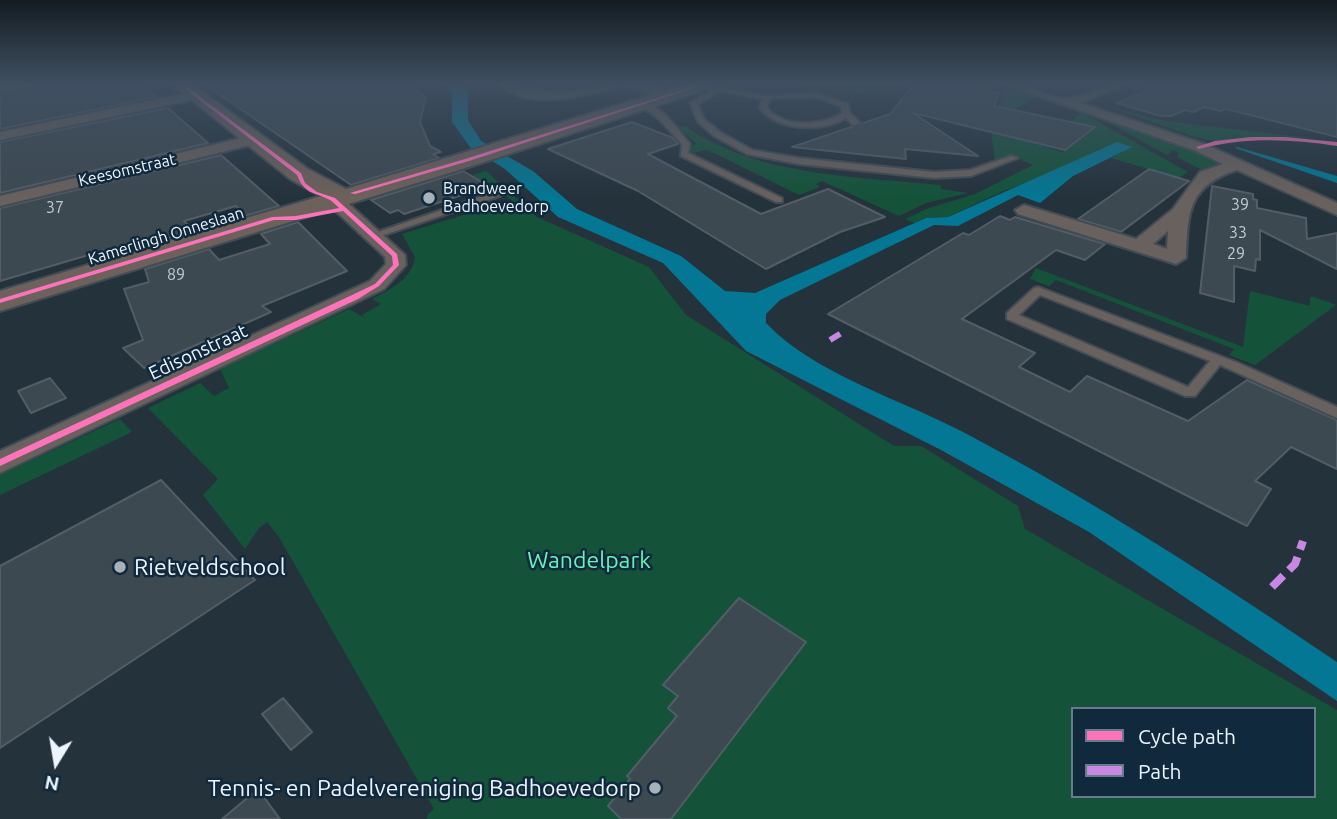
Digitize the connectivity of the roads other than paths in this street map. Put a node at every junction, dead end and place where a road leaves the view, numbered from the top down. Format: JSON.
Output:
{"nodes":[{"id":1,"x":55,"y":122,"type":"edge"},
{"id":2,"x":231,"y":122,"type":"edge"},
{"id":3,"x":586,"y":122,"type":"edge"},
{"id":4,"x":665,"y":122,"type":"edge"},
{"id":5,"x":704,"y":122,"type":"edge"},
{"id":6,"x":797,"y":122,"type":"edge"},
{"id":7,"x":832,"y":122,"type":"edge"},
{"id":8,"x":1125,"y":122,"type":"edge"},
{"id":9,"x":0,"y":136,"type":"edge"},
{"id":10,"x":254,"y":140,"type":"junction"},
{"id":11,"x":1014,"y":158,"type":"dead end"},
{"id":12,"x":1240,"y":164,"type":"junction"},
{"id":13,"x":497,"y":194,"type":"dead end"},
{"id":14,"x":333,"y":199,"type":"junction"},
{"id":15,"x":779,"y":200,"type":"dead end"},
{"id":16,"x":0,"y":201,"type":"edge"},
{"id":17,"x":1024,"y":210,"type":"dead end"},
{"id":18,"x":1337,"y":211,"type":"edge"},
{"id":19,"x":1179,"y":213,"type":"junction"},
{"id":20,"x":374,"y":235,"type":"junction"},
{"id":21,"x":1139,"y":246,"type":"junction"},
{"id":22,"x":0,"y":301,"type":"edge"},
{"id":23,"x":1218,"y":360,"type":"junction"},
{"id":24,"x":1337,"y":413,"type":"edge"},
{"id":25,"x":0,"y":463,"type":"edge"}],
"edges":[{"from":1,"to":9,"type":"street"},
{"from":2,"to":10,"type":"street"},
{"from":3,"to":14,"type":"street","name":"Kamerlingh Onneslaan"},
{"from":4,"to":15,"type":"lane"},
{"from":5,"to":11,"type":"lane"},
{"from":6,"to":7,"type":"lane"},
{"from":8,"to":12,"type":"street"},
{"from":10,"to":14,"type":"street"},
{"from":10,"to":16,"type":"street","name":"Keesomstraat"},
{"from":12,"to":18,"type":"street"},
{"from":12,"to":19,"type":"street"},
{"from":13,"to":20,"type":"lane"},
{"from":14,"to":20,"type":"street"},
{"from":14,"to":22,"type":"street","name":"Kamerlingh Onneslaan"},
{"from":17,"to":21,"type":"street"},
{"from":19,"to":21,"type":"street"},
{"from":19,"to":21,"type":"street"},
{"from":20,"to":25,"type":"street","name":"Edisonstraat"},
{"from":23,"to":23,"type":"lane"},
{"from":23,"to":24,"type":"lane"}]}
